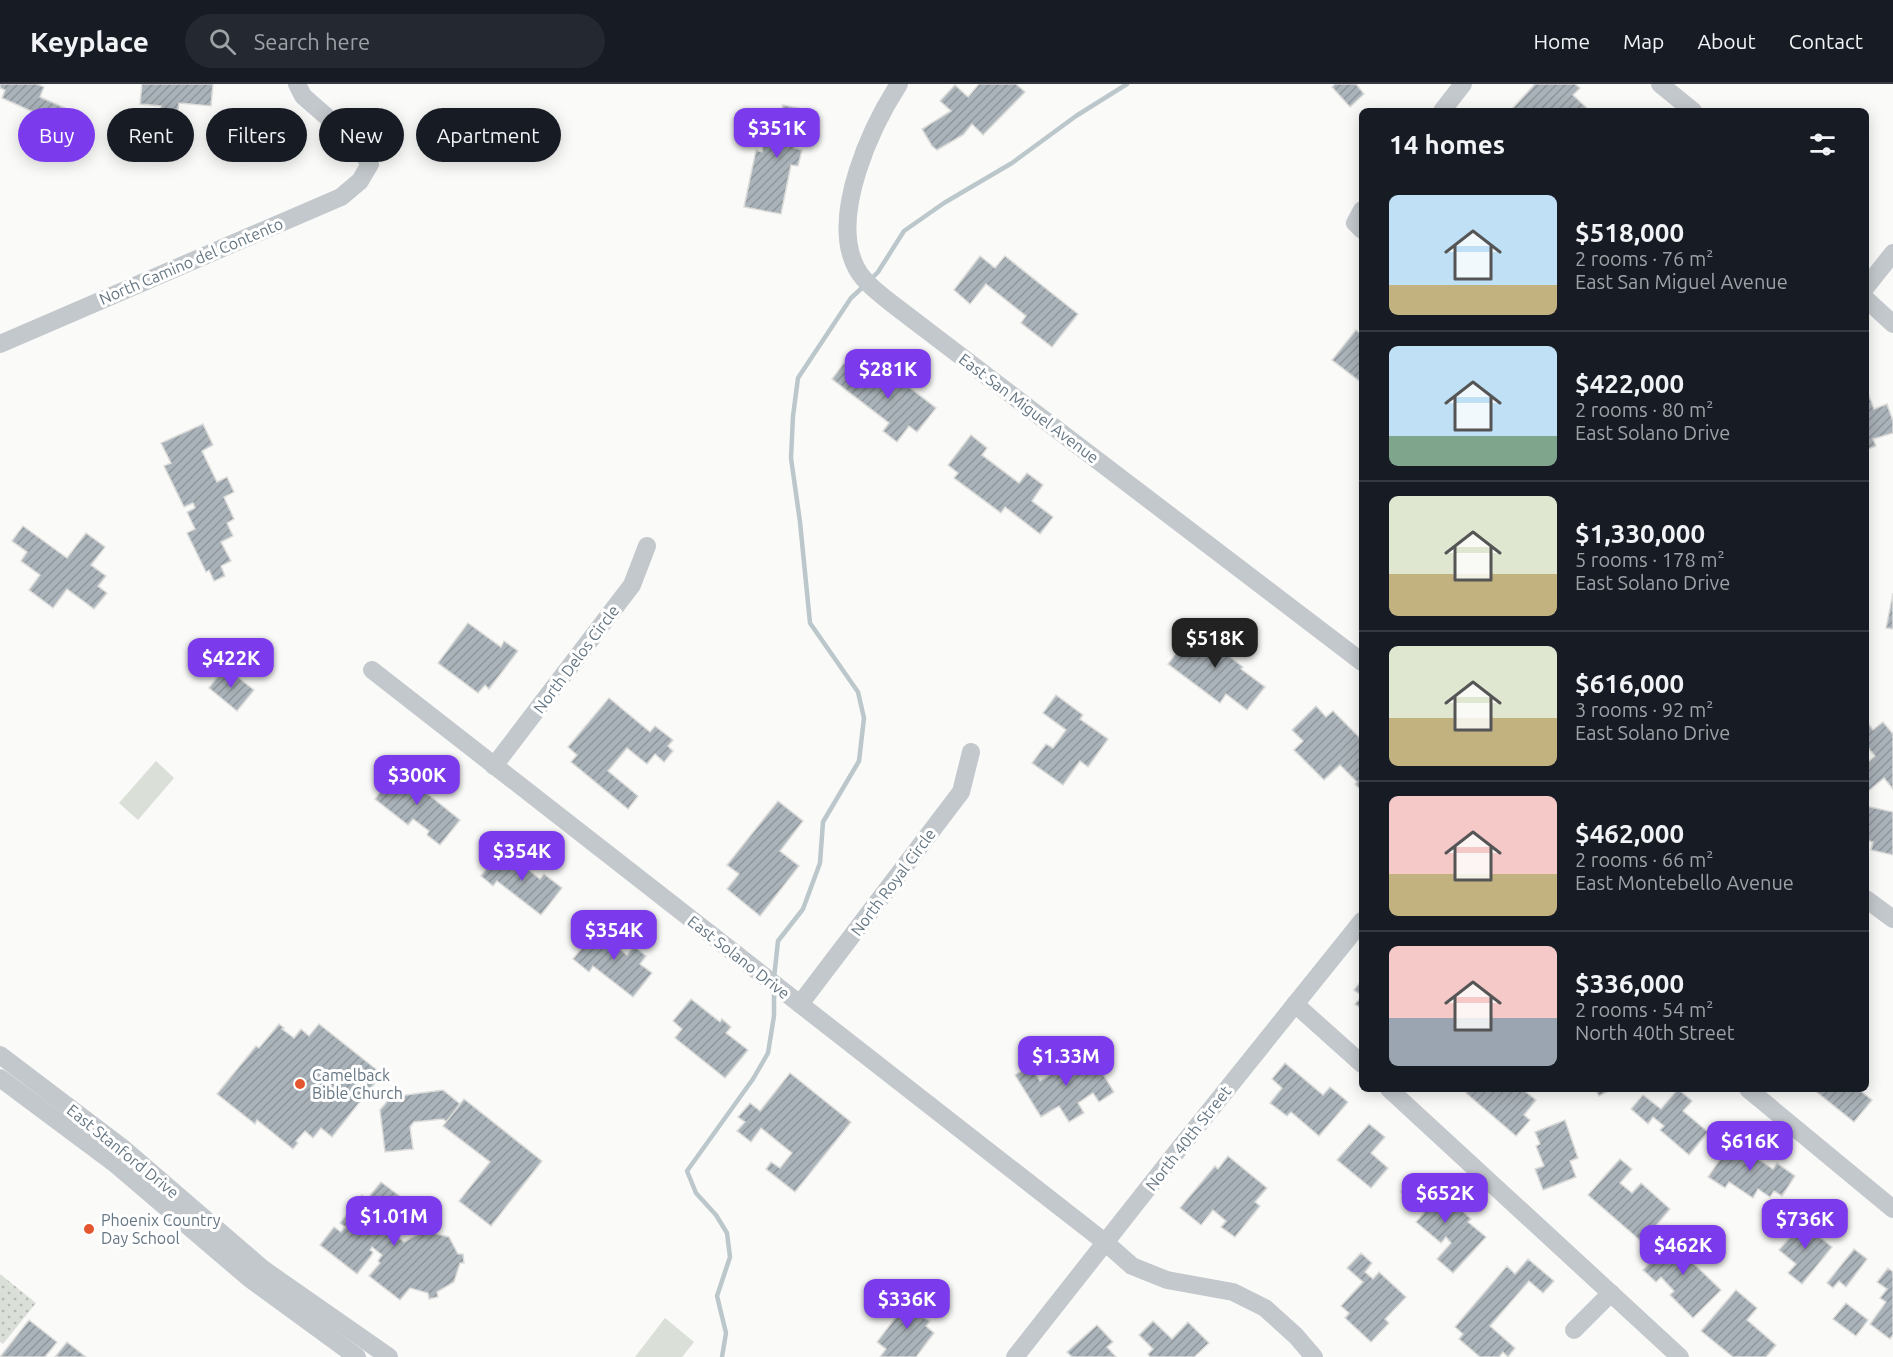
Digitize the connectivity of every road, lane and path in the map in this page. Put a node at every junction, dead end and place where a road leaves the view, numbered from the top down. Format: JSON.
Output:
{"nodes":[{"id":1,"x":297,"y":84,"type":"edge"},
{"id":2,"x":899,"y":84,"type":"edge"},
{"id":3,"x":1463,"y":84,"type":"edge"},
{"id":4,"x":1660,"y":84,"type":"edge"},
{"id":5,"x":1444,"y":108,"type":"edge"},
{"id":6,"x":1689,"y":108,"type":"edge"},
{"id":7,"x":1893,"y":254,"type":"edge"},
{"id":8,"x":1870,"y":275,"type":"edge"},
{"id":9,"x":1869,"y":302,"type":"edge"},
{"id":10,"x":1893,"y":324,"type":"edge"},
{"id":11,"x":0,"y":344,"type":"edge"},
{"id":12,"x":647,"y":546,"type":"dead end"},
{"id":13,"x":1359,"y":660,"type":"edge"},
{"id":14,"x":372,"y":670,"type":"dead end"},
{"id":15,"x":971,"y":752,"type":"dead end"},
{"id":16,"x":494,"y":766,"type":"junction"},
{"id":17,"x":1869,"y":901,"type":"edge"},
{"id":18,"x":1893,"y":918,"type":"edge"},
{"id":19,"x":1359,"y":925,"type":"edge"},
{"id":20,"x":800,"y":1004,"type":"junction"},
{"id":21,"x":1295,"y":1004,"type":"junction"},
{"id":22,"x":0,"y":1055,"type":"edge"},
{"id":23,"x":1359,"y":1061,"type":"edge"},
{"id":24,"x":0,"y":1078,"type":"edge"},
{"id":25,"x":1392,"y":1092,"type":"edge"},
{"id":26,"x":1752,"y":1092,"type":"edge"},
{"id":27,"x":1893,"y":1209,"type":"edge"},
{"id":28,"x":1106,"y":1243,"type":"junction"},
{"id":29,"x":1611,"y":1293,"type":"junction"},
{"id":30,"x":1574,"y":1330,"type":"dead end"},
{"id":31,"x":357,"y":1357,"type":"edge"},
{"id":32,"x":389,"y":1357,"type":"edge"},
{"id":33,"x":1015,"y":1357,"type":"edge"},
{"id":34,"x":1314,"y":1357,"type":"edge"},
{"id":35,"x":1680,"y":1357,"type":"edge"}],
"edges":[{"from":1,"to":11,"type":"street","name":"North Camino del Contento"},
{"from":2,"to":13,"type":"street","name":"East San Miguel Avenue"},
{"from":3,"to":5,"type":"street"},
{"from":4,"to":6,"type":"street"},
{"from":7,"to":8,"type":"street"},
{"from":9,"to":10,"type":"street"},
{"from":12,"to":16,"type":"street","name":"North Delos Circle"},
{"from":14,"to":16,"type":"street","name":"East Solano Drive"},
{"from":15,"to":20,"type":"street","name":"North Royal Circle"},
{"from":16,"to":20,"type":"street","name":"East Solano Drive"},
{"from":17,"to":18,"type":"street"},
{"from":19,"to":21,"type":"street","name":"North 40th Street"},
{"from":20,"to":28,"type":"street","name":"East Solano Drive"},
{"from":21,"to":23,"type":"street"},
{"from":21,"to":28,"type":"street","name":"North 40th Street"},
{"from":22,"to":32,"type":"street","name":"East Stanford Drive"},
{"from":24,"to":31,"type":"street","name":"East Stanford Drive"},
{"from":25,"to":29,"type":"street"},
{"from":26,"to":27,"type":"street"},
{"from":28,"to":33,"type":"street","name":"North 40th Street"},
{"from":28,"to":34,"type":"street"},
{"from":29,"to":30,"type":"street"},
{"from":29,"to":35,"type":"street"}]}
